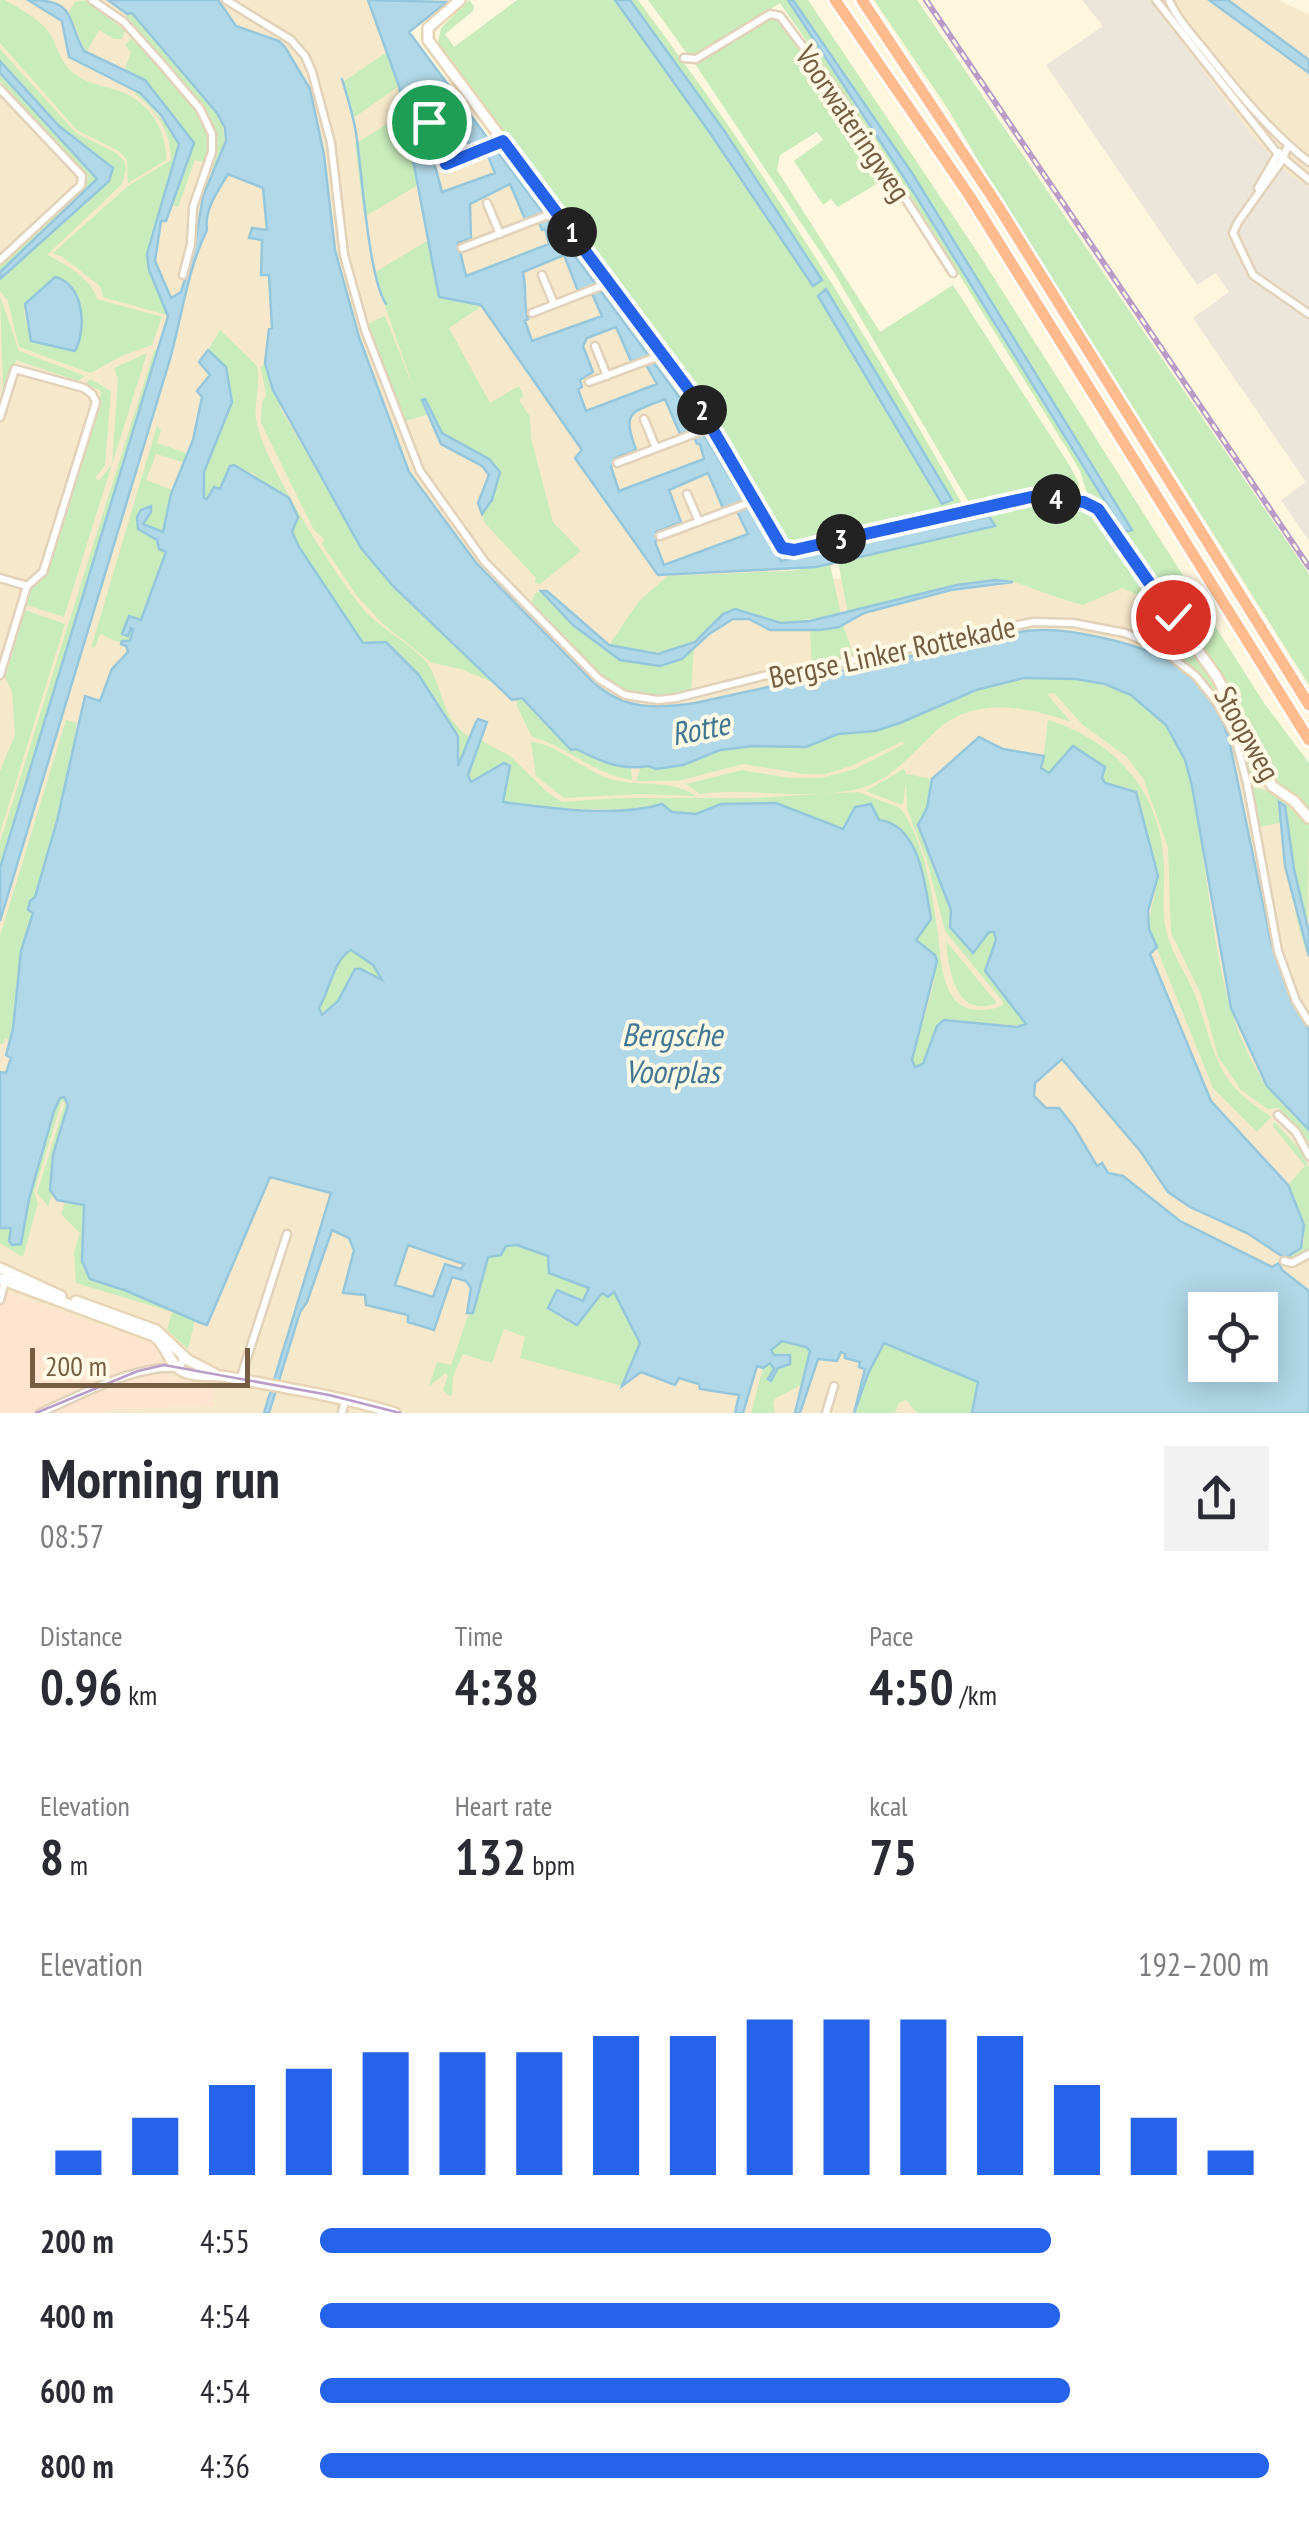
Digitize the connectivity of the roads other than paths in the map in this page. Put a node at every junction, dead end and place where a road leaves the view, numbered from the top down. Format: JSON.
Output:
{"nodes":[{"id":1,"x":92,"y":0,"type":"edge"},
{"id":2,"x":226,"y":0,"type":"edge"},
{"id":3,"x":460,"y":0,"type":"edge"},
{"id":4,"x":835,"y":0,"type":"edge"},
{"id":5,"x":862,"y":0,"type":"edge"},
{"id":6,"x":1156,"y":0,"type":"edge"},
{"id":7,"x":1169,"y":0,"type":"edge"},
{"id":8,"x":684,"y":58,"type":"dead end"},
{"id":9,"x":1,"y":93,"type":"edge"},
{"id":10,"x":429,"y":122,"type":"dead end"},
{"id":11,"x":500,"y":142,"type":"junction"},
{"id":12,"x":1288,"y":145,"type":"junction"},
{"id":13,"x":1280,"y":156,"type":"junction"},
{"id":14,"x":1309,"y":162,"type":"edge"},
{"id":15,"x":1309,"y":180,"type":"edge"},
{"id":16,"x":487,"y":203,"type":"dead end"},
{"id":17,"x":552,"y":214,"type":"junction"},
{"id":18,"x":500,"y":234,"type":"junction"},
{"id":19,"x":462,"y":248,"type":"dead end"},
{"id":20,"x":0,"y":260,"type":"edge"},
{"id":21,"x":953,"y":273,"type":"dead end"},
{"id":22,"x":183,"y":275,"type":"dead end"},
{"id":23,"x":542,"y":275,"type":"dead end"},
{"id":24,"x":606,"y":284,"type":"junction"},
{"id":25,"x":554,"y":304,"type":"junction"},
{"id":26,"x":532,"y":312,"type":"dead end"},
{"id":27,"x":1309,"y":314,"type":"edge"},
{"id":28,"x":594,"y":346,"type":"dead end"},
{"id":29,"x":658,"y":357,"type":"junction"},
{"id":30,"x":607,"y":376,"type":"junction"},
{"id":31,"x":589,"y":382,"type":"dead end"},
{"id":32,"x":0,"y":417,"type":"edge"},
{"id":33,"x":644,"y":419,"type":"dead end"},
{"id":34,"x":708,"y":428,"type":"junction"},
{"id":35,"x":656,"y":448,"type":"junction"},
{"id":36,"x":618,"y":463,"type":"dead end"},
{"id":37,"x":688,"y":494,"type":"dead end"},
{"id":38,"x":751,"y":502,"type":"junction"},
{"id":39,"x":699,"y":522,"type":"junction"},
{"id":40,"x":660,"y":536,"type":"dead end"},
{"id":41,"x":0,"y":578,"type":"edge"},
{"id":42,"x":27,"y":586,"type":"junction"},
{"id":43,"x":0,"y":676,"type":"edge"},
{"id":44,"x":1309,"y":705,"type":"edge"},
{"id":45,"x":1309,"y":740,"type":"edge"},
{"id":46,"x":1309,"y":818,"type":"edge"},
{"id":47,"x":1309,"y":1022,"type":"edge"},
{"id":48,"x":1278,"y":1115,"type":"dead end"},
{"id":49,"x":1309,"y":1156,"type":"edge"},
{"id":50,"x":287,"y":1234,"type":"dead end"},
{"id":51,"x":1309,"y":1254,"type":"edge"},
{"id":52,"x":1284,"y":1261,"type":"dead end"},
{"id":53,"x":4,"y":1275,"type":"edge"},
{"id":54,"x":0,"y":1300,"type":"edge"},
{"id":55,"x":147,"y":1330,"type":"junction"},
{"id":56,"x":182,"y":1353,"type":"junction"},
{"id":57,"x":178,"y":1368,"type":"junction"},
{"id":58,"x":220,"y":1376,"type":"junction"},
{"id":59,"x":240,"y":1380,"type":"junction"},
{"id":60,"x":834,"y":1386,"type":"dead end"},
{"id":61,"x":350,"y":1401,"type":"junction"},
{"id":62,"x":40,"y":1413,"type":"edge"},
{"id":63,"x":342,"y":1413,"type":"edge"},
{"id":64,"x":350,"y":1413,"type":"edge"},
{"id":65,"x":395,"y":1413,"type":"edge"},
{"id":66,"x":826,"y":1413,"type":"edge"}],
"edges":[{"from":1,"to":22,"type":"street"},
{"from":2,"to":47,"type":"street","name":"Bergse Linker Rottekade"},
{"from":3,"to":11,"type":"street"},
{"from":4,"to":45,"type":"highway"},
{"from":5,"to":44,"type":"highway"},
{"from":6,"to":13,"type":"street"},
{"from":7,"to":12,"type":"street"},
{"from":8,"to":21,"type":"street","name":"Voorwateringweg"},
{"from":9,"to":20,"type":"street"},
{"from":10,"to":11,"type":"street"},
{"from":11,"to":17,"type":"street"},
{"from":12,"to":13,"type":"street"},
{"from":12,"to":14,"type":"street"},
{"from":13,"to":15,"type":"street"},
{"from":13,"to":27,"type":"street"},
{"from":16,"to":18,"type":"street"},
{"from":17,"to":18,"type":"street"},
{"from":17,"to":24,"type":"street"},
{"from":18,"to":19,"type":"street"},
{"from":23,"to":25,"type":"street"},
{"from":24,"to":25,"type":"street"},
{"from":24,"to":29,"type":"street"},
{"from":25,"to":26,"type":"street"},
{"from":28,"to":30,"type":"street"},
{"from":29,"to":30,"type":"street"},
{"from":29,"to":34,"type":"street"},
{"from":30,"to":31,"type":"street"},
{"from":32,"to":42,"type":"street"},
{"from":33,"to":35,"type":"street"},
{"from":34,"to":35,"type":"street"},
{"from":34,"to":38,"type":"street"},
{"from":35,"to":36,"type":"street"},
{"from":37,"to":39,"type":"street"},
{"from":38,"to":39,"type":"street"},
{"from":38,"to":46,"type":"street","name":"Stoopweg"},
{"from":39,"to":40,"type":"street"},
{"from":41,"to":42,"type":"street"},
{"from":42,"to":43,"type":"street"},
{"from":48,"to":49,"type":"street"},
{"from":50,"to":59,"type":"street"},
{"from":51,"to":52,"type":"street"},
{"from":53,"to":54,"type":"street"},
{"from":53,"to":55,"type":"street"},
{"from":55,"to":56,"type":"street"},
{"from":55,"to":57,"type":"street"},
{"from":56,"to":57,"type":"street"},
{"from":56,"to":58,"type":"street"},
{"from":57,"to":58,"type":"street"},
{"from":57,"to":62,"type":"street"},
{"from":58,"to":59,"type":"street"},
{"from":59,"to":61,"type":"street"},
{"from":60,"to":66,"type":"street"},
{"from":61,"to":63,"type":"street"},
{"from":61,"to":64,"type":"street"},
{"from":61,"to":65,"type":"street"}]}
